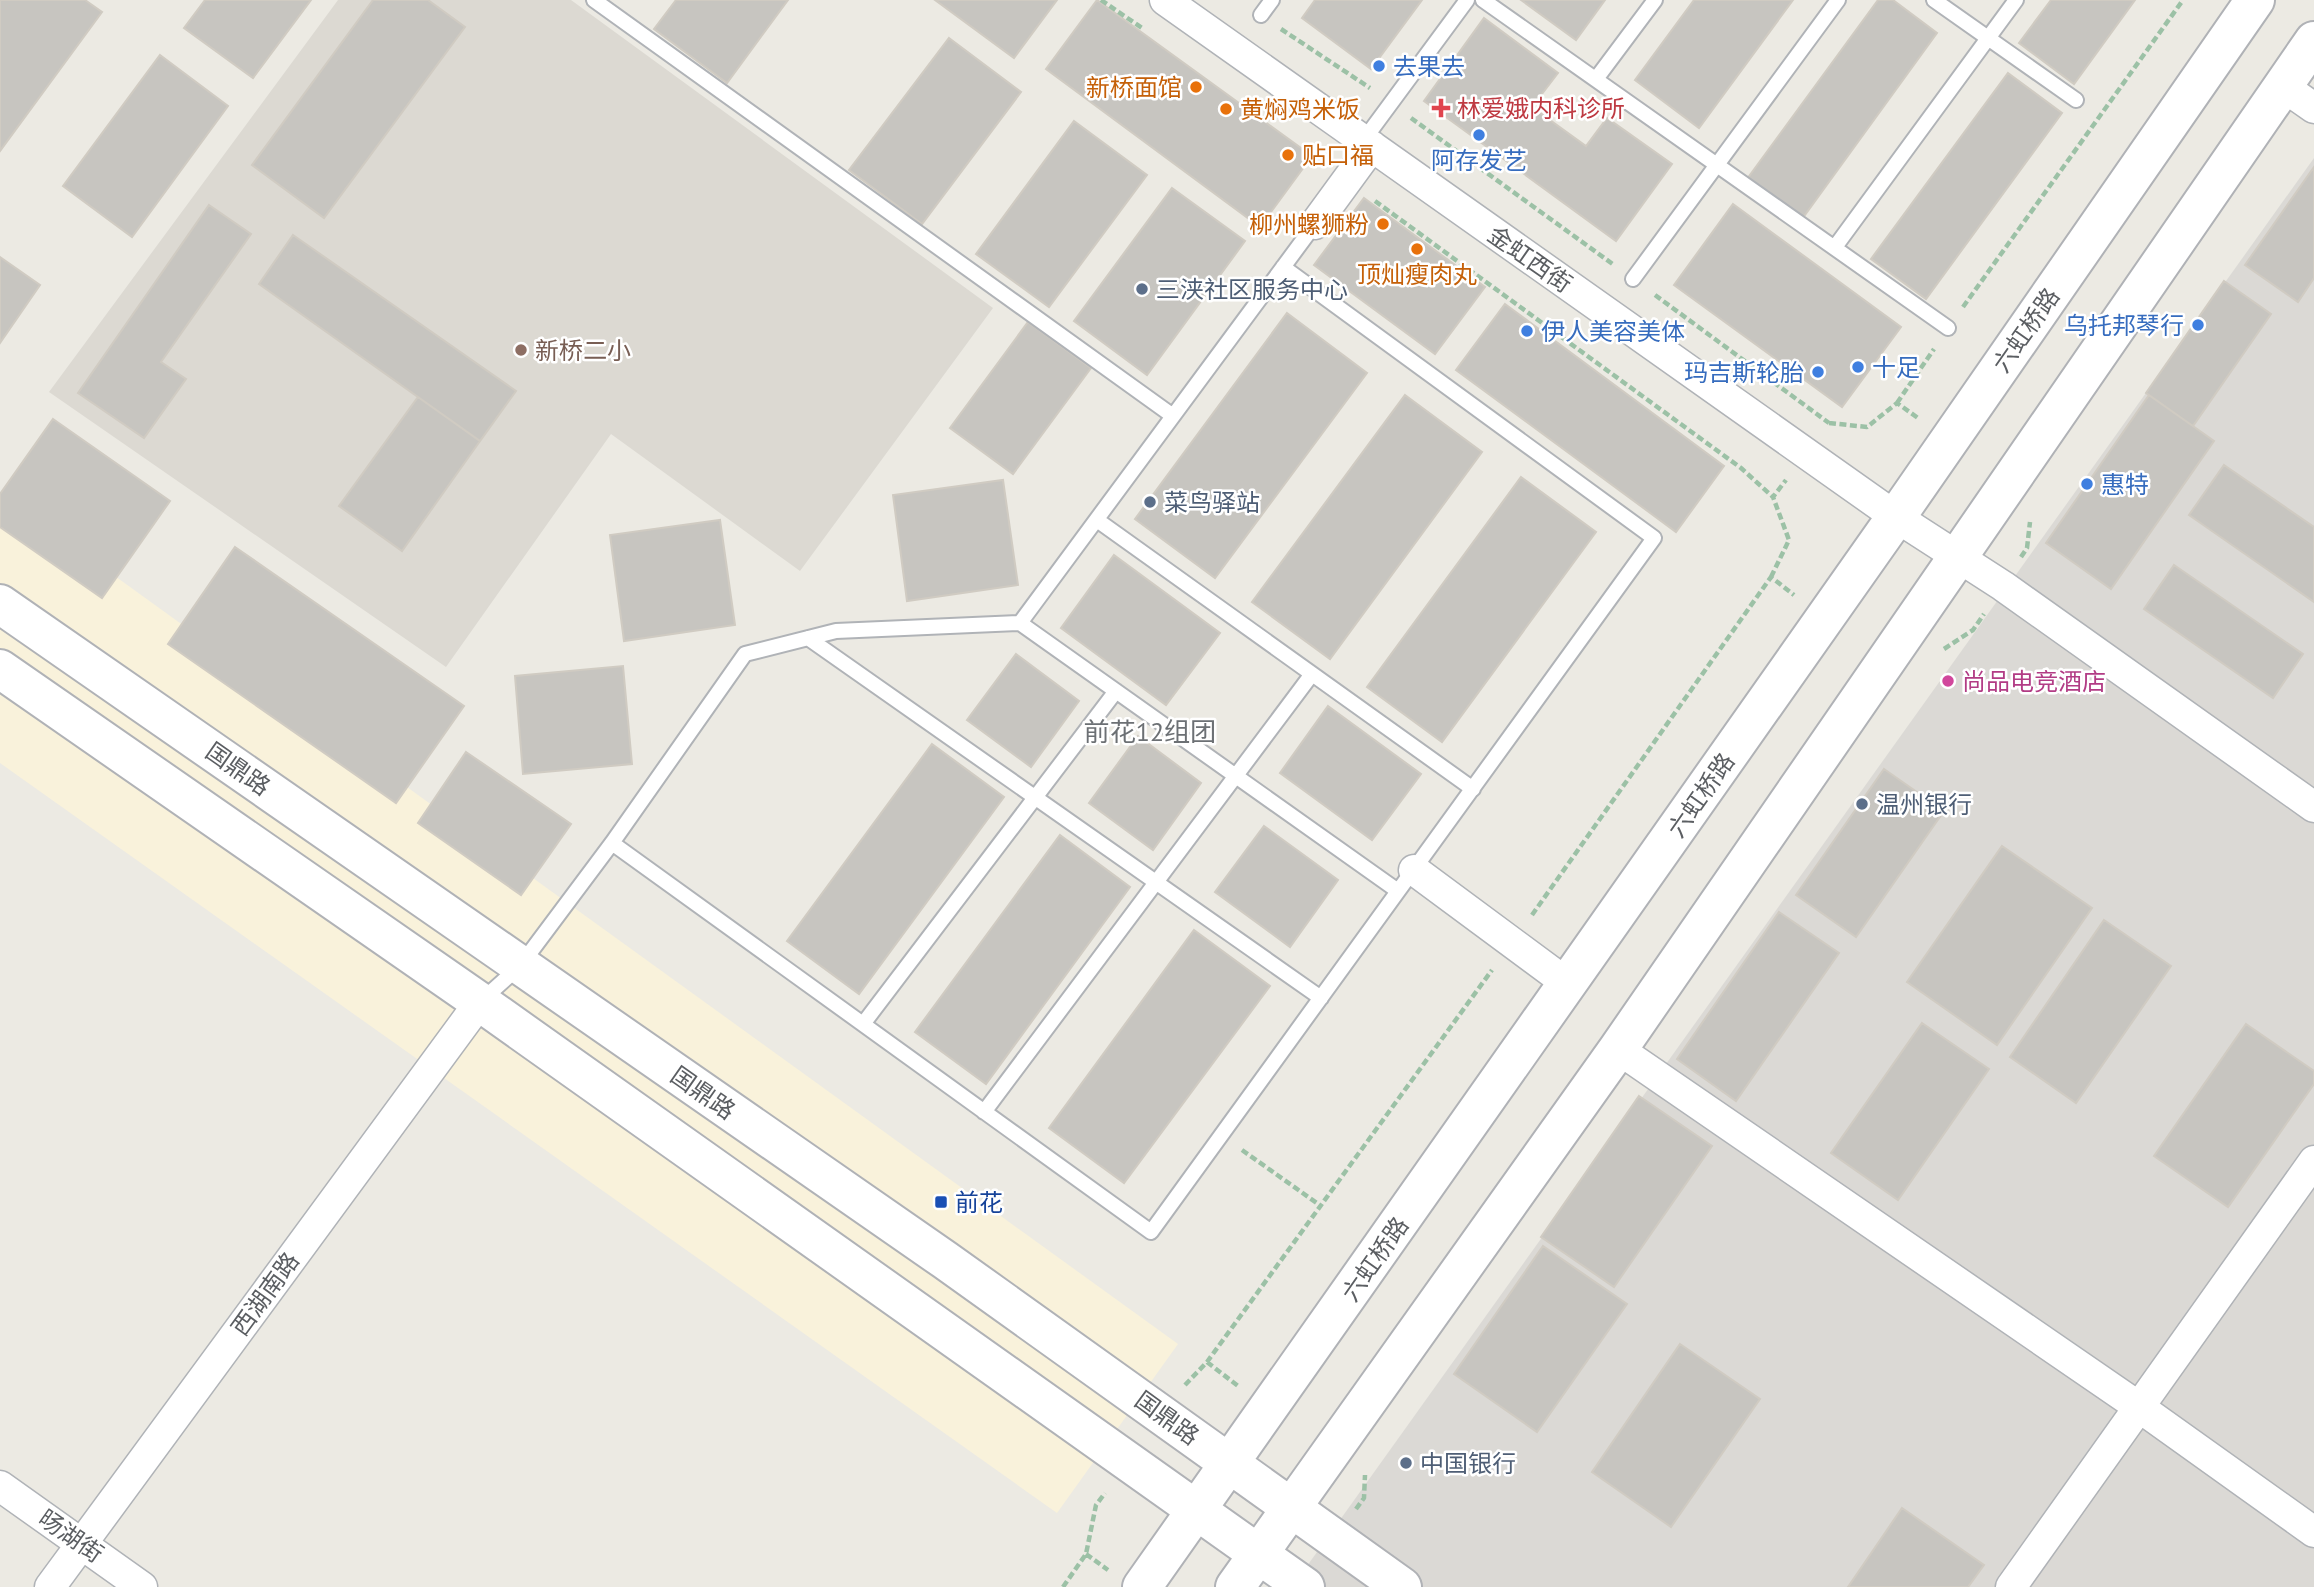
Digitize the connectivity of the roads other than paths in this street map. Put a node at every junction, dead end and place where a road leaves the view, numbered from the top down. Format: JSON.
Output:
{"nodes":[{"id":1,"x":594,"y":0,"type":"edge"},
{"id":2,"x":1165,"y":0,"type":"edge"},
{"id":3,"x":1272,"y":0,"type":"edge"},
{"id":4,"x":1467,"y":0,"type":"edge"},
{"id":5,"x":1483,"y":0,"type":"edge"},
{"id":6,"x":1655,"y":0,"type":"edge"},
{"id":7,"x":1838,"y":0,"type":"edge"},
{"id":8,"x":1934,"y":0,"type":"edge"},
{"id":9,"x":2016,"y":0,"type":"edge"},
{"id":10,"x":2255,"y":0,"type":"edge"},
{"id":11,"x":1261,"y":15,"type":"road end"},
{"id":12,"x":1988,"y":38,"type":"junction"},
{"id":13,"x":2314,"y":41,"type":"edge"},
{"id":14,"x":1596,"y":79,"type":"junction"},
{"id":15,"x":2299,"y":98,"type":"edge"},
{"id":16,"x":2076,"y":100,"type":"dead end"},
{"id":17,"x":1368,"y":144,"type":"junction"},
{"id":18,"x":1717,"y":164,"type":"junction"},
{"id":19,"x":1315,"y":224,"type":"joint"},
{"id":20,"x":1835,"y":247,"type":"junction"},
{"id":21,"x":1283,"y":267,"type":"junction"},
{"id":22,"x":1633,"y":279,"type":"road end"},
{"id":23,"x":1948,"y":328,"type":"road end"},
{"id":24,"x":1173,"y":416,"type":"junction"},
{"id":25,"x":1896,"y":517,"type":"junction"},
{"id":26,"x":1097,"y":520,"type":"junction"},
{"id":27,"x":1956,"y":557,"type":"junction"},
{"id":28,"x":0,"y":604,"type":"edge"},
{"id":29,"x":1020,"y":623,"type":"junction"},
{"id":30,"x":808,"y":638,"type":"junction"},
{"id":31,"x":0,"y":669,"type":"edge"},
{"id":32,"x":1312,"y":674,"type":"junction"},
{"id":33,"x":1116,"y":691,"type":"junction"},
{"id":34,"x":1236,"y":776,"type":"junction"},
{"id":35,"x":1473,"y":789,"type":"junction"},
{"id":36,"x":1035,"y":798,"type":"junction"},
{"id":37,"x":2314,"y":807,"type":"edge"},
{"id":38,"x":612,"y":843,"type":"junction"},
{"id":39,"x":1406,"y":881,"type":"junction"},
{"id":40,"x":1156,"y":882,"type":"junction"},
{"id":41,"x":520,"y":966,"type":"junction"},
{"id":42,"x":1568,"y":984,"type":"junction"},
{"id":43,"x":1321,"y":998,"type":"junction"},
{"id":44,"x":480,"y":1002,"type":"junction"},
{"id":45,"x":863,"y":1024,"type":"junction"},
{"id":46,"x":1618,"y":1049,"type":"junction"},
{"id":47,"x":984,"y":1112,"type":"junction"},
{"id":48,"x":2314,"y":1161,"type":"edge"},
{"id":49,"x":2139,"y":1407,"type":"junction"},
{"id":50,"x":1231,"y":1464,"type":"junction"},
{"id":51,"x":0,"y":1486,"type":"edge"},
{"id":52,"x":1293,"y":1507,"type":"junction"},
{"id":53,"x":1199,"y":1510,"type":"junction"},
{"id":54,"x":2314,"y":1532,"type":"edge"},
{"id":55,"x":82,"y":1543,"type":"junction"},
{"id":56,"x":1259,"y":1554,"type":"junction"},
{"id":57,"x":50,"y":1587,"type":"edge"},
{"id":58,"x":142,"y":1587,"type":"edge"},
{"id":59,"x":1142,"y":1587,"type":"edge"},
{"id":60,"x":1235,"y":1587,"type":"edge"},
{"id":61,"x":1305,"y":1587,"type":"edge"},
{"id":62,"x":1402,"y":1587,"type":"edge"},
{"id":63,"x":2011,"y":1587,"type":"edge"}],
"edges":[{"from":1,"to":24,"type":"lane"},
{"from":2,"to":17,"type":"street","name":"金虹西街"},
{"from":3,"to":11,"type":"lane"},
{"from":4,"to":17,"type":"lane"},
{"from":5,"to":14,"type":"lane"},
{"from":6,"to":14,"type":"lane"},
{"from":7,"to":18,"type":"lane"},
{"from":8,"to":12,"type":"lane"},
{"from":9,"to":12,"type":"lane"},
{"from":10,"to":25,"type":"main road","name":"六虹桥路"},
{"from":12,"to":16,"type":"lane"},
{"from":12,"to":20,"type":"lane"},
{"from":13,"to":15,"type":"main road"},
{"from":14,"to":18,"type":"lane"},
{"from":15,"to":27,"type":"main road"},
{"from":17,"to":19,"type":"street"},
{"from":17,"to":25,"type":"street","name":"金虹西街"},
{"from":18,"to":20,"type":"lane"},
{"from":18,"to":22,"type":"lane"},
{"from":19,"to":21,"type":"lane"},
{"from":20,"to":23,"type":"lane"},
{"from":21,"to":24,"type":"lane"},
{"from":21,"to":35,"type":"lane"},
{"from":24,"to":26,"type":"lane"},
{"from":25,"to":27,"type":"street","name":"金虹西街"},
{"from":25,"to":42,"type":"main road","name":"六虹桥路"},
{"from":26,"to":29,"type":"lane"},
{"from":26,"to":32,"type":"lane"},
{"from":27,"to":37,"type":"street","name":"金虹西街"},
{"from":27,"to":46,"type":"main road"},
{"from":28,"to":41,"type":"main road","name":"国鼎路"},
{"from":29,"to":30,"type":"lane"},
{"from":29,"to":33,"type":"lane"},
{"from":30,"to":36,"type":"lane"},
{"from":30,"to":38,"type":"lane"},
{"from":31,"to":44,"type":"main road"},
{"from":32,"to":34,"type":"lane"},
{"from":32,"to":35,"type":"lane"},
{"from":33,"to":34,"type":"lane"},
{"from":33,"to":36,"type":"lane"},
{"from":34,"to":39,"type":"lane"},
{"from":34,"to":40,"type":"lane"},
{"from":35,"to":39,"type":"lane"},
{"from":36,"to":40,"type":"lane"},
{"from":36,"to":45,"type":"lane"},
{"from":38,"to":41,"type":"lane"},
{"from":38,"to":45,"type":"lane"},
{"from":39,"to":42,"type":"street"},
{"from":39,"to":43,"type":"lane"},
{"from":40,"to":43,"type":"lane"},
{"from":40,"to":47,"type":"lane"},
{"from":41,"to":44,"type":"lane"},
{"from":41,"to":50,"type":"main road","name":"国鼎路"},
{"from":42,"to":50,"type":"main road","name":"六虹桥路"},
{"from":43,"to":47,"type":"lane"},
{"from":44,"to":53,"type":"main road"},
{"from":44,"to":55,"type":"street","name":"西湖南路"},
{"from":45,"to":47,"type":"lane"},
{"from":46,"to":49,"type":"street"},
{"from":46,"to":52,"type":"main road"},
{"from":48,"to":49,"type":"street"},
{"from":49,"to":54,"type":"street"},
{"from":49,"to":63,"type":"street"},
{"from":50,"to":52,"type":"main road","name":"国鼎路"},
{"from":50,"to":53,"type":"main road","name":"六虹桥路"},
{"from":51,"to":55,"type":"street","name":"旸湖街"},
{"from":52,"to":56,"type":"main road"},
{"from":52,"to":62,"type":"main road","name":"国鼎路"},
{"from":53,"to":56,"type":"main road"},
{"from":53,"to":59,"type":"main road","name":"六虹桥路"},
{"from":55,"to":57,"type":"street","name":"西湖南路"},
{"from":55,"to":58,"type":"street","name":"旸湖街"},
{"from":56,"to":60,"type":"main road"},
{"from":56,"to":61,"type":"main road"}]}
